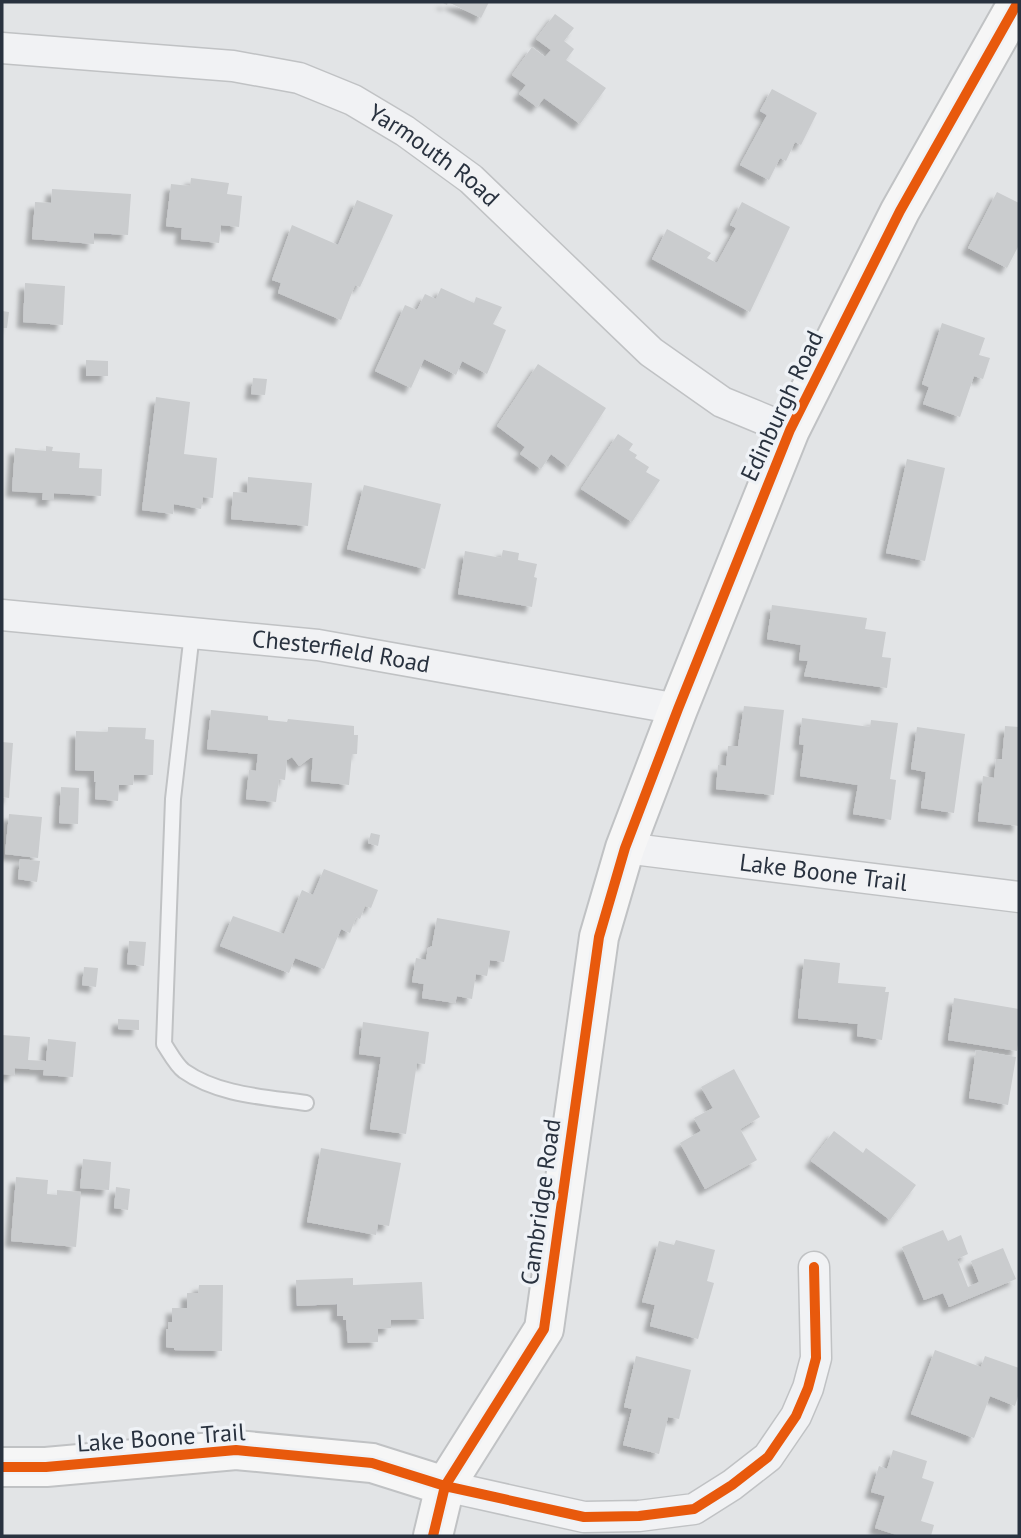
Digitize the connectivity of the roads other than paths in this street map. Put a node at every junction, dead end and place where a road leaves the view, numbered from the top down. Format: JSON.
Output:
{"nodes":[{"id":1,"x":1018,"y":2,"type":"edge"},
{"id":2,"x":2,"y":48,"type":"edge"},
{"id":3,"x":790,"y":430,"type":"junction"},
{"id":4,"x":2,"y":615,"type":"edge"},
{"id":5,"x":192,"y":634,"type":"junction"},
{"id":6,"x":678,"y":709,"type":"junction"},
{"id":7,"x":625,"y":848,"type":"junction"},
{"id":8,"x":1019,"y":897,"type":"edge"},
{"id":9,"x":306,"y":1103,"type":"dead end"},
{"id":10,"x":814,"y":1267,"type":"dead end"},
{"id":11,"x":2,"y":1467,"type":"edge"},
{"id":12,"x":445,"y":1486,"type":"junction"},
{"id":13,"x":433,"y":1536,"type":"edge"}],
"edges":[{"from":1,"to":3,"type":"street","name":"Edinburgh Road"},
{"from":2,"to":3,"type":"street","name":"Yarmouth Road"},
{"from":3,"to":6,"type":"street","name":"Edinburgh Road"},
{"from":4,"to":5,"type":"street","name":"Chesterfield Road"},
{"from":5,"to":6,"type":"street","name":"Chesterfield Road"},
{"from":5,"to":9,"type":"lane"},
{"from":6,"to":7,"type":"street","name":"Edinburgh Road"},
{"from":7,"to":8,"type":"street","name":"Lake Boone Trail"},
{"from":7,"to":12,"type":"street","name":"Cambridge Road"},
{"from":10,"to":12,"type":"street"},
{"from":11,"to":12,"type":"street","name":"Lake Boone Trail"},
{"from":12,"to":13,"type":"street","name":"Cambridge Road"}]}
